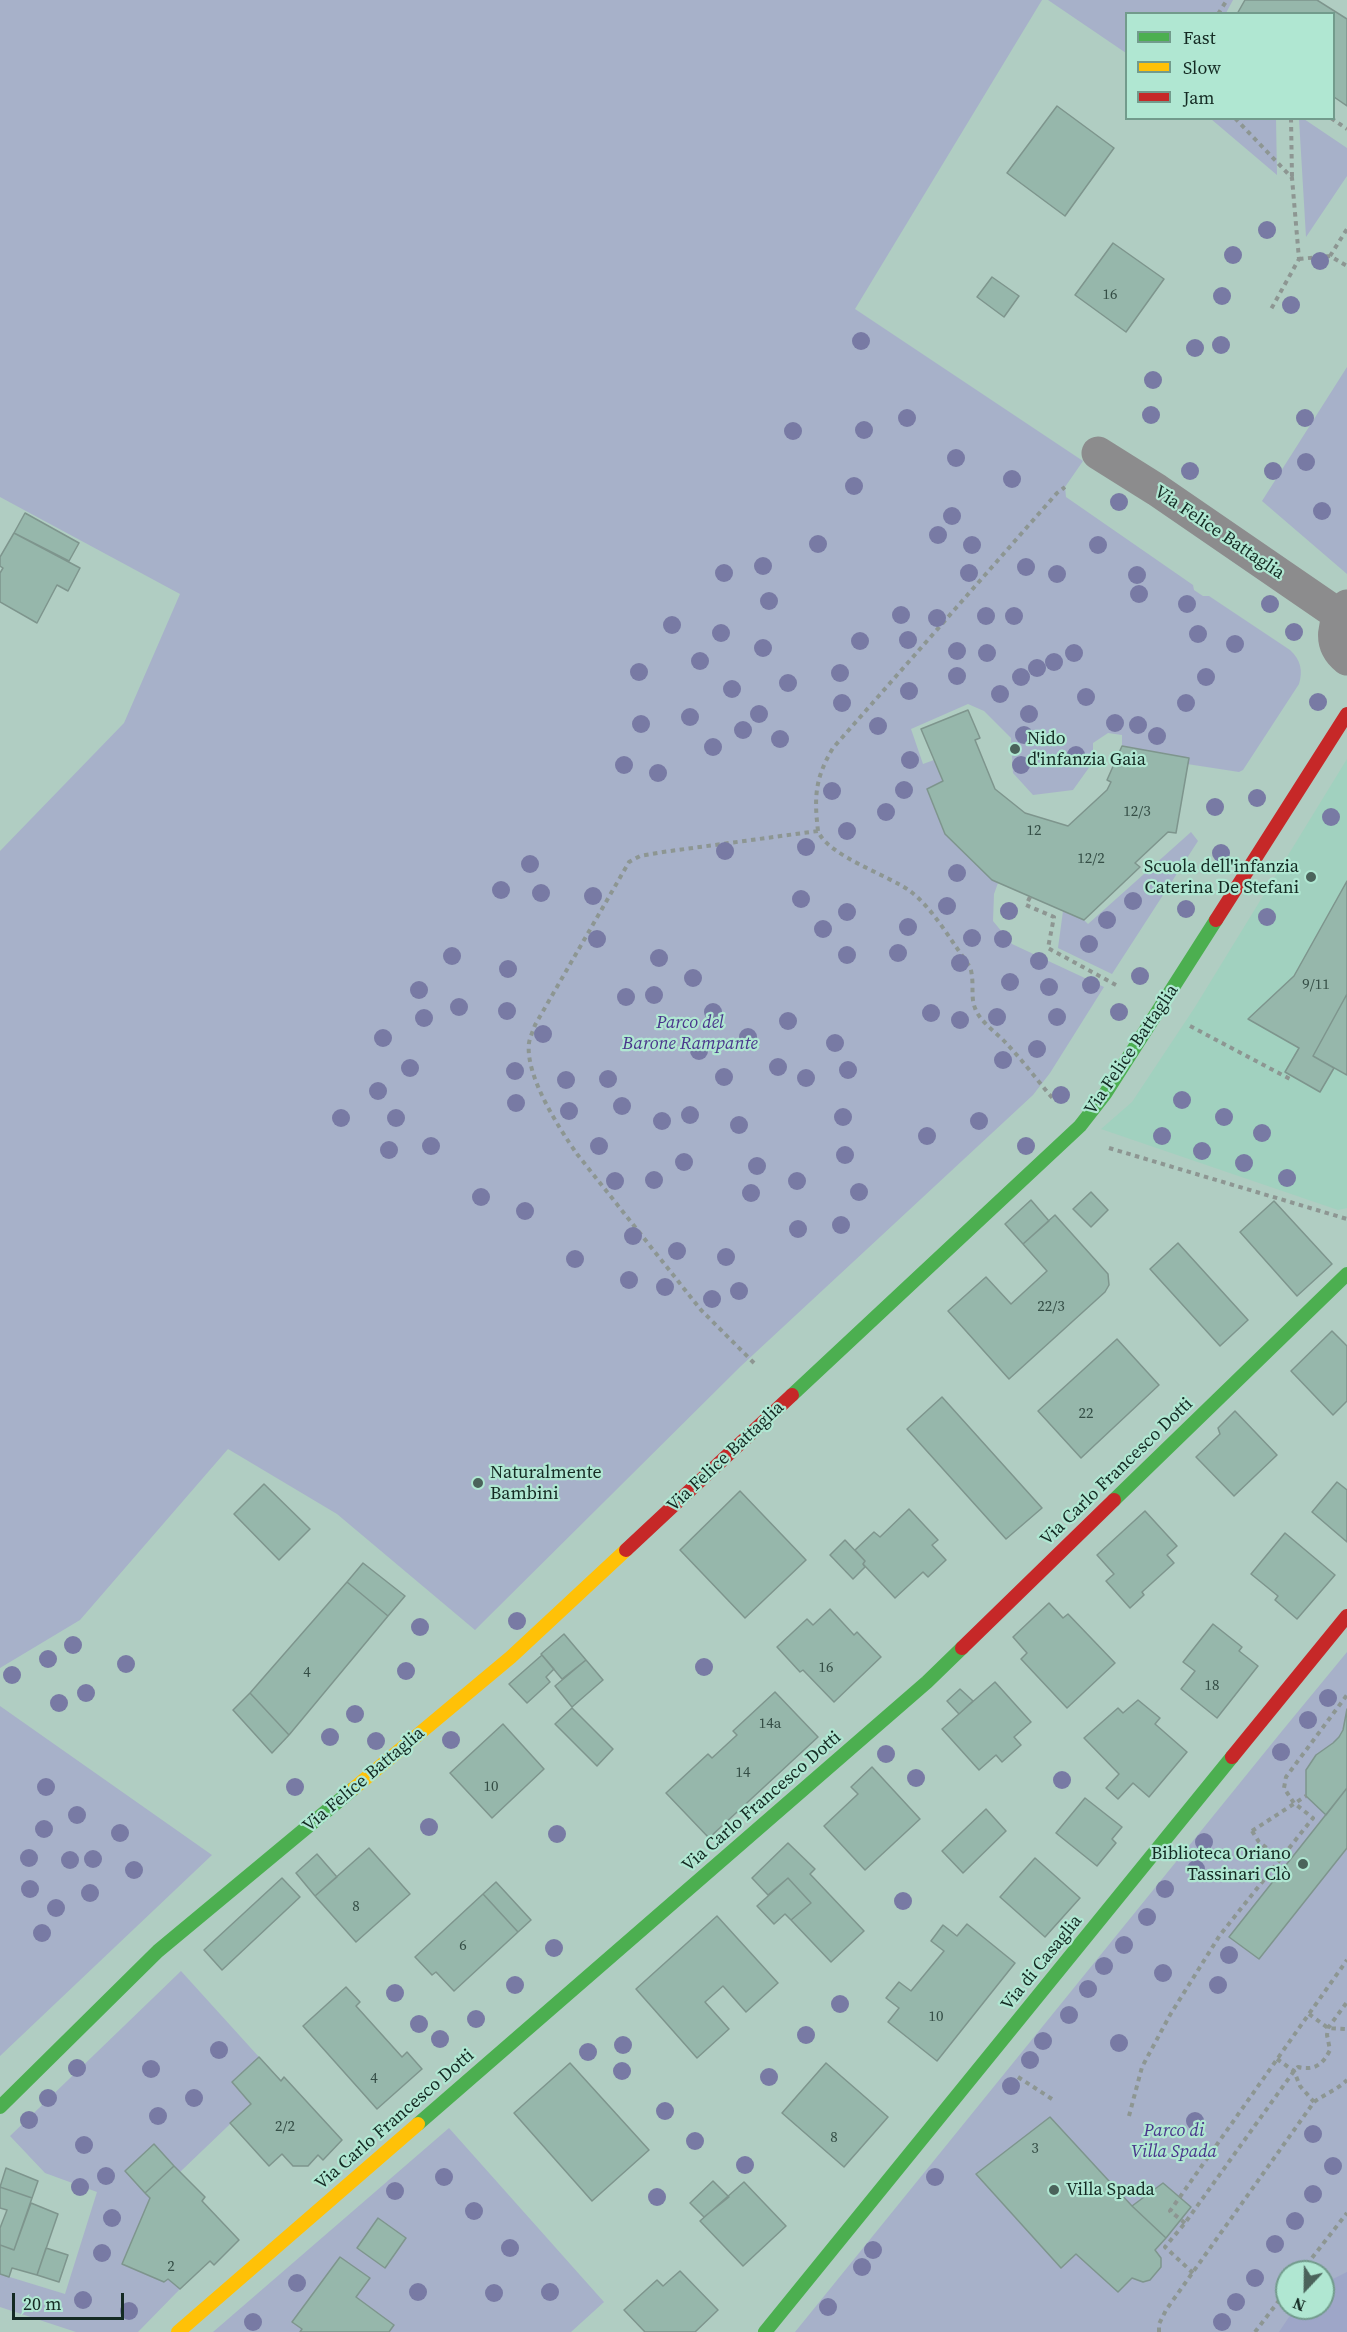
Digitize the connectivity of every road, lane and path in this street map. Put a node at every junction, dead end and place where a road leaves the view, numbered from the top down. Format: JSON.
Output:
{"nodes":[{"id":1,"x":1237,"y":120,"type":"edge"},
{"id":2,"x":1291,"y":120,"type":"edge"},
{"id":3,"x":1334,"y":120,"type":"edge"},
{"id":4,"x":1347,"y":129,"type":"edge"},
{"id":5,"x":1292,"y":178,"type":"junction"},
{"id":6,"x":1347,"y":229,"type":"edge"},
{"id":7,"x":1330,"y":256,"type":"junction"},
{"id":8,"x":1299,"y":259,"type":"junction"},
{"id":9,"x":1347,"y":266,"type":"edge"},
{"id":10,"x":1270,"y":311,"type":"dead end"},
{"id":11,"x":1098,"y":453,"type":"dead end"},
{"id":12,"x":1065,"y":487,"type":"dead end"},
{"id":13,"x":1343,"y":611,"type":"edge"},
{"id":14,"x":1347,"y":658,"type":"edge"},
{"id":15,"x":1347,"y":714,"type":"edge"},
{"id":16,"x":818,"y":831,"type":"junction"},
{"id":17,"x":1030,"y":897,"type":"dead end"},
{"id":18,"x":1116,"y":985,"type":"dead end"},
{"id":19,"x":1188,"y":1025,"type":"dead end"},
{"id":20,"x":1290,"y":1079,"type":"dead end"},
{"id":21,"x":1059,"y":1106,"type":"dead end"},
{"id":22,"x":1103,"y":1146,"type":"dead end"},
{"id":23,"x":1347,"y":1219,"type":"edge"},
{"id":24,"x":1347,"y":1274,"type":"edge"},
{"id":25,"x":754,"y":1363,"type":"dead end"},
{"id":26,"x":1347,"y":1617,"type":"edge"},
{"id":27,"x":1347,"y":1695,"type":"edge"},
{"id":28,"x":1306,"y":1796,"type":"dead end"},
{"id":29,"x":1281,"y":1859,"type":"junction"},
{"id":30,"x":1347,"y":1960,"type":"edge"},
{"id":31,"x":1347,"y":2002,"type":"edge"},
{"id":32,"x":1309,"y":2014,"type":"junction"},
{"id":33,"x":1328,"y":2028,"type":"junction"},
{"id":34,"x":1347,"y":2029,"type":"edge"},
{"id":35,"x":987,"y":2059,"type":"junction"},
{"id":36,"x":1277,"y":2059,"type":"junction"},
{"id":37,"x":1294,"y":2071,"type":"junction"},
{"id":38,"x":1347,"y":2080,"type":"edge"},
{"id":39,"x":1055,"y":2101,"type":"dead end"},
{"id":40,"x":1314,"y":2102,"type":"junction"},
{"id":41,"x":0,"y":2107,"type":"edge"},
{"id":42,"x":1129,"y":2116,"type":"dead end"},
{"id":43,"x":1347,"y":2213,"type":"edge"},
{"id":44,"x":1185,"y":2223,"type":"junction"},
{"id":45,"x":1310,"y":2260,"type":"edge"},
{"id":46,"x":1193,"y":2273,"type":"junction"},
{"id":47,"x":1275,"y":2306,"type":"edge"},
{"id":48,"x":178,"y":2332,"type":"edge"},
{"id":49,"x":765,"y":2332,"type":"edge"},
{"id":50,"x":1159,"y":2332,"type":"edge"},
{"id":51,"x":1255,"y":2332,"type":"edge"}],
"edges":[{"from":1,"to":5,"type":"path"},
{"from":2,"to":5,"type":"path"},
{"from":3,"to":4,"type":"path"},
{"from":5,"to":8,"type":"path"},
{"from":6,"to":7,"type":"path"},
{"from":7,"to":8,"type":"path"},
{"from":7,"to":9,"type":"path"},
{"from":8,"to":10,"type":"path"},
{"from":11,"to":13,"type":"street","name":"Via Felice Battaglia"},
{"from":12,"to":16,"type":"path"},
{"from":13,"to":14,"type":"street","name":"Via Felice Battaglia"},
{"from":15,"to":41,"type":"street","name":"Via Felice Battaglia"},
{"from":16,"to":21,"type":"path"},
{"from":16,"to":25,"type":"path"},
{"from":17,"to":18,"type":"path"},
{"from":19,"to":20,"type":"path"},
{"from":22,"to":23,"type":"path"},
{"from":24,"to":48,"type":"street","name":"Via Carlo Francesco Dotti"},
{"from":26,"to":35,"type":"street","name":"Via di Casaglia"},
{"from":27,"to":29,"type":"path"},
{"from":28,"to":29,"type":"path","bridge":true},
{"from":29,"to":42,"type":"path"},
{"from":30,"to":32,"type":"path"},
{"from":31,"to":33,"type":"path"},
{"from":32,"to":33,"type":"path"},
{"from":32,"to":36,"type":"path"},
{"from":33,"to":34,"type":"path"},
{"from":33,"to":37,"type":"path"},
{"from":35,"to":39,"type":"path"},
{"from":35,"to":49,"type":"street","name":"Via di Casaglia"},
{"from":36,"to":37,"type":"path"},
{"from":36,"to":44,"type":"path"},
{"from":37,"to":40,"type":"path"},
{"from":37,"to":44,"type":"path"},
{"from":38,"to":40,"type":"path"},
{"from":40,"to":46,"type":"path"},
{"from":43,"to":45,"type":"path"},
{"from":44,"to":46,"type":"path"},
{"from":46,"to":50,"type":"path"},
{"from":47,"to":51,"type":"path"}]}
